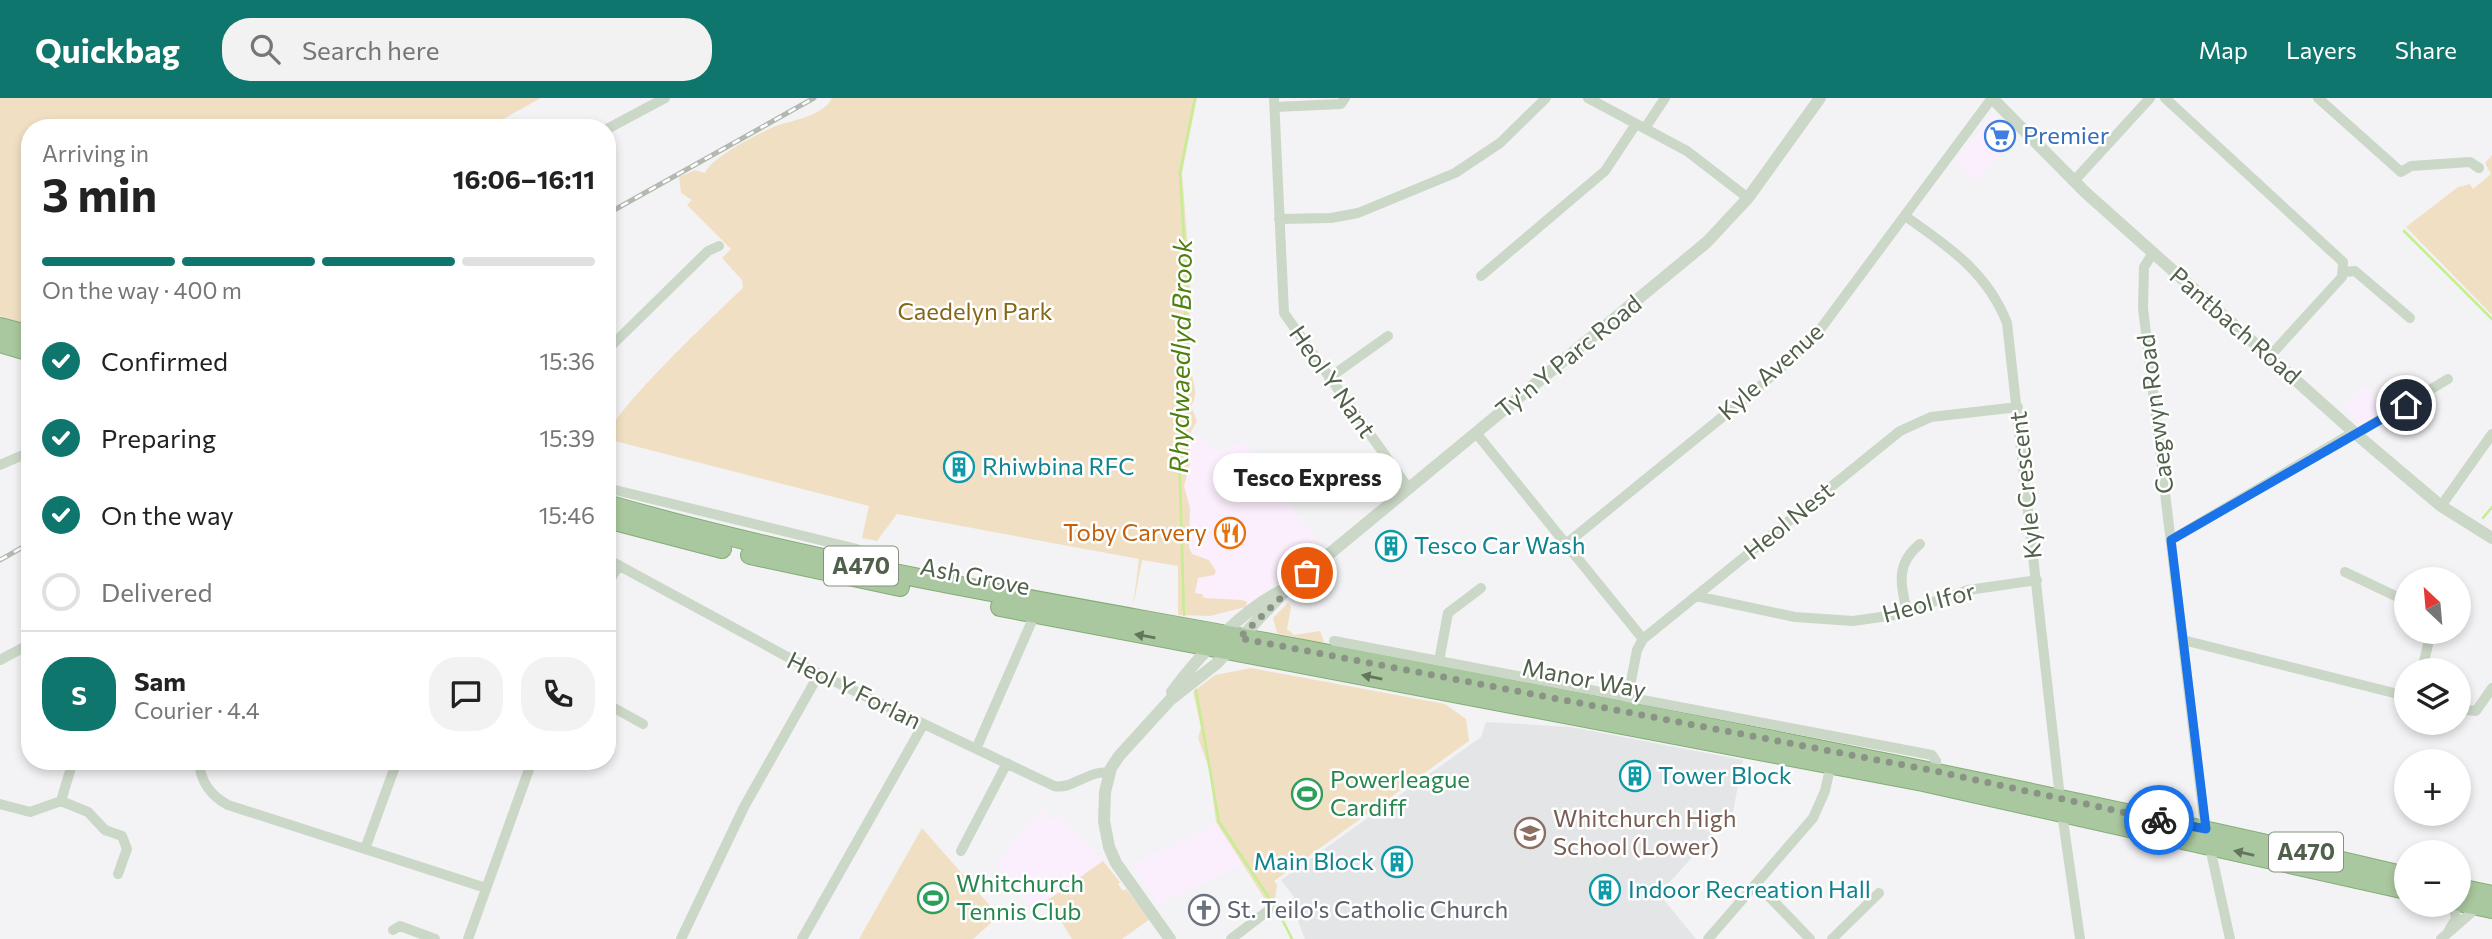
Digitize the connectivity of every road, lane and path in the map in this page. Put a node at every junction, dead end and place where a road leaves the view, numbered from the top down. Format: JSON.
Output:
{"nodes":[{"id":1,"x":665,"y":98,"type":"edge"},
{"id":2,"x":1345,"y":98,"type":"edge"},
{"id":3,"x":1546,"y":98,"type":"edge"},
{"id":4,"x":1588,"y":98,"type":"edge"},
{"id":5,"x":1665,"y":98,"type":"edge"},
{"id":6,"x":1820,"y":98,"type":"edge"},
{"id":7,"x":1992,"y":98,"type":"edge"},
{"id":8,"x":2150,"y":98,"type":"edge"},
{"id":9,"x":2165,"y":98,"type":"edge"},
{"id":10,"x":2318,"y":98,"type":"edge"},
{"id":11,"x":1327,"y":101,"type":"edge"},
{"id":12,"x":1275,"y":102,"type":"edge"},
{"id":13,"x":616,"y":124,"type":"edge"},
{"id":14,"x":1641,"y":126,"type":"junction"},
{"id":15,"x":2479,"y":167,"type":"dead end"},
{"id":16,"x":2074,"y":181,"type":"junction"},
{"id":17,"x":1748,"y":198,"type":"junction"},
{"id":18,"x":1905,"y":216,"type":"junction"},
{"id":19,"x":1279,"y":219,"type":"junction"},
{"id":20,"x":719,"y":246,"type":"dead end"},
{"id":21,"x":2153,"y":253,"type":"junction"},
{"id":22,"x":2344,"y":271,"type":"junction"},
{"id":23,"x":1481,"y":276,"type":"dead end"},
{"id":24,"x":2410,"y":318,"type":"dead end"},
{"id":25,"x":0,"y":327,"type":"edge"},
{"id":26,"x":21,"y":333,"type":"edge"},
{"id":27,"x":1388,"y":336,"type":"dead end"},
{"id":28,"x":616,"y":340,"type":"edge"},
{"id":29,"x":0,"y":343,"type":"edge"},
{"id":30,"x":21,"y":349,"type":"edge"},
{"id":31,"x":2270,"y":356,"type":"junction"},
{"id":32,"x":1329,"y":378,"type":"junction"},
{"id":33,"x":2448,"y":379,"type":"dead end"},
{"id":34,"x":2018,"y":407,"type":"junction"},
{"id":35,"x":1476,"y":433,"type":"junction"},
{"id":36,"x":2355,"y":433,"type":"junction"},
{"id":37,"x":2492,"y":434,"type":"edge"},
{"id":38,"x":21,"y":456,"type":"edge"},
{"id":39,"x":0,"y":465,"type":"edge"},
{"id":40,"x":1409,"y":489,"type":"junction"},
{"id":41,"x":616,"y":490,"type":"edge"},
{"id":42,"x":616,"y":506,"type":"edge"},
{"id":43,"x":2441,"y":506,"type":"junction"},
{"id":44,"x":616,"y":521,"type":"edge"},
{"id":45,"x":2492,"y":538,"type":"edge"},
{"id":46,"x":2171,"y":540,"type":"junction"},
{"id":47,"x":1566,"y":544,"type":"junction"},
{"id":48,"x":1920,"y":544,"type":"dead end"},
{"id":49,"x":616,"y":564,"type":"edge"},
{"id":50,"x":619,"y":565,"type":"junction"},
{"id":51,"x":864,"y":567,"type":"junction"},
{"id":52,"x":616,"y":570,"type":"edge"},
{"id":53,"x":2345,"y":572,"type":"dead end"},
{"id":54,"x":2037,"y":580,"type":"junction"},
{"id":55,"x":1481,"y":588,"type":"dead end"},
{"id":56,"x":2394,"y":595,"type":"edge"},
{"id":57,"x":1696,"y":596,"type":"junction"},
{"id":58,"x":1907,"y":611,"type":"junction"},
{"id":59,"x":1035,"y":614,"type":"junction"},
{"id":60,"x":1643,"y":639,"type":"junction"},
{"id":61,"x":2183,"y":640,"type":"junction"},
{"id":62,"x":1334,"y":641,"type":"dead end"},
{"id":63,"x":1226,"y":643,"type":"junction"},
{"id":64,"x":21,"y":649,"type":"edge"},
{"id":65,"x":0,"y":660,"type":"edge"},
{"id":66,"x":1439,"y":661,"type":"junction"},
{"id":67,"x":819,"y":674,"type":"junction"},
{"id":68,"x":2492,"y":688,"type":"edge"},
{"id":69,"x":2394,"y":693,"type":"edge"},
{"id":70,"x":1626,"y":705,"type":"junction"},
{"id":71,"x":616,"y":710,"type":"edge"},
{"id":72,"x":2471,"y":710,"type":"edge"},
{"id":73,"x":643,"y":724,"type":"dead end"},
{"id":74,"x":923,"y":725,"type":"junction"},
{"id":75,"x":976,"y":750,"type":"junction"},
{"id":76,"x":1006,"y":764,"type":"junction"},
{"id":77,"x":1831,"y":764,"type":"junction"},
{"id":78,"x":70,"y":770,"type":"edge"},
{"id":79,"x":201,"y":770,"type":"edge"},
{"id":80,"x":394,"y":770,"type":"edge"},
{"id":81,"x":528,"y":770,"type":"edge"},
{"id":82,"x":1109,"y":773,"type":"junction"},
{"id":83,"x":61,"y":801,"type":"junction"},
{"id":84,"x":0,"y":804,"type":"edge"},
{"id":85,"x":2061,"y":805,"type":"junction"},
{"id":86,"x":2206,"y":829,"type":"junction"},
{"id":87,"x":2210,"y":847,"type":"junction"},
{"id":88,"x":365,"y":849,"type":"junction"},
{"id":89,"x":961,"y":850,"type":"dead end"},
{"id":90,"x":2394,"y":873,"type":"edge"},
{"id":91,"x":118,"y":874,"type":"dead end"},
{"id":92,"x":1756,"y":884,"type":"junction"},
{"id":93,"x":2394,"y":887,"type":"edge"},
{"id":94,"x":486,"y":888,"type":"junction"},
{"id":95,"x":1879,"y":893,"type":"dead end"},
{"id":96,"x":2471,"y":895,"type":"edge"},
{"id":97,"x":2488,"y":904,"type":"edge"},
{"id":98,"x":1269,"y":911,"type":"dead end"},
{"id":99,"x":2456,"y":917,"type":"edge"},
{"id":100,"x":393,"y":930,"type":"dead end"},
{"id":101,"x":2444,"y":936,"type":"edge"},
{"id":102,"x":435,"y":939,"type":"edge"},
{"id":103,"x":468,"y":939,"type":"edge"},
{"id":104,"x":681,"y":939,"type":"edge"},
{"id":105,"x":802,"y":939,"type":"edge"},
{"id":106,"x":1170,"y":939,"type":"edge"},
{"id":107,"x":1231,"y":939,"type":"edge"},
{"id":108,"x":1708,"y":939,"type":"edge"},
{"id":109,"x":1810,"y":939,"type":"edge"},
{"id":110,"x":1832,"y":939,"type":"edge"},
{"id":111,"x":2080,"y":939,"type":"edge"},
{"id":112,"x":2230,"y":939,"type":"edge"}],
"edges":[{"from":1,"to":13,"type":"street"},
{"from":2,"to":11,"type":"street"},
{"from":3,"to":19,"type":"street"},
{"from":4,"to":14,"type":"street"},
{"from":5,"to":14,"type":"street"},
{"from":6,"to":17,"type":"street","name":"Ty'n Y Parc Road"},
{"from":7,"to":16,"type":"street","name":"Pantbach Road"},
{"from":7,"to":18,"type":"street","name":"Kyle Avenue"},
{"from":8,"to":16,"type":"street"},
{"from":9,"to":22,"type":"street"},
{"from":10,"to":15,"type":"street"},
{"from":11,"to":12,"type":"street"},
{"from":12,"to":19,"type":"street","name":"Heol Y Nant"},
{"from":14,"to":17,"type":"street"},
{"from":14,"to":23,"type":"street"},
{"from":16,"to":21,"type":"street","name":"Pantbach Road"},
{"from":17,"to":35,"type":"street","name":"Ty'n Y Parc Road"},
{"from":18,"to":34,"type":"street","name":"Kyle Crescent"},
{"from":18,"to":47,"type":"street","name":"Kyle Avenue"},
{"from":19,"to":32,"type":"street","name":"Heol Y Nant"},
{"from":20,"to":28,"type":"street"},
{"from":21,"to":31,"type":"street","name":"Pantbach Road"},
{"from":21,"to":46,"type":"street","name":"Caegwyn Road"},
{"from":22,"to":24,"type":"street"},
{"from":22,"to":31,"type":"street"},
{"from":25,"to":26,"type":"highway"},
{"from":27,"to":32,"type":"street"},
{"from":29,"to":30,"type":"highway"},
{"from":31,"to":36,"type":"street","name":"Pantbach Road"},
{"from":32,"to":40,"type":"street","name":"Heol Y Nant"},
{"from":33,"to":36,"type":"street"},
{"from":34,"to":54,"type":"street","name":"Kyle Crescent"},
{"from":34,"to":57,"type":"street","name":"Heol Nest"},
{"from":35,"to":40,"type":"street","name":"Ty'n Y Parc Road"},
{"from":35,"to":47,"type":"street"},
{"from":36,"to":43,"type":"street","name":"Pantbach Road"},
{"from":36,"to":46,"type":"street"},
{"from":37,"to":43,"type":"street"},
{"from":38,"to":39,"type":"street"},
{"from":40,"to":63,"type":"street","name":"Ty'n Y Parc Road"},
{"from":41,"to":51,"type":"street"},
{"from":42,"to":51,"type":"highway","name":"Ash Grove","number":"A470"},
{"from":43,"to":45,"type":"street","name":"Pantbach Road"},
{"from":44,"to":59,"type":"highway","name":"Ash Grove","number":"A470"},
{"from":46,"to":61,"type":"street","name":"Caegwyn Road"},
{"from":47,"to":60,"type":"street"},
{"from":48,"to":58,"type":"street"},
{"from":49,"to":50,"type":"street","name":"Heol Y Forlan"},
{"from":50,"to":52,"type":"street"},
{"from":50,"to":67,"type":"street","name":"Heol Y Forlan"},
{"from":51,"to":63,"type":"highway","name":"Ash Grove","number":"A470"},
{"from":53,"to":56,"type":"street"},
{"from":54,"to":58,"type":"street","name":"Heol Ifor"},
{"from":54,"to":85,"type":"street","name":"Kyle Crescent"},
{"from":55,"to":66,"type":"street"},
{"from":57,"to":58,"type":"street","name":"Heol Ifor"},
{"from":57,"to":60,"type":"street","name":"Heol Nest"},
{"from":63,"to":59,"type":"highway","name":"Ash Grove","number":"A470","one_way":true},
{"from":59,"to":75,"type":"street"},
{"from":60,"to":70,"type":"street"},
{"from":61,"to":69,"type":"street"},
{"from":61,"to":86,"type":"street","name":"Caegwyn Road"},
{"from":62,"to":66,"type":"street","name":"Manor Way"},
{"from":63,"to":70,"type":"highway","name":"Manor Way","number":"A470"},
{"from":77,"to":63,"type":"highway","name":"Manor Way","number":"A470","one_way":true},
{"from":63,"to":82,"type":"street","name":"Ty'n Y Parc Road"},
{"from":64,"to":65,"type":"street"},
{"from":66,"to":70,"type":"street","name":"Manor Way"},
{"from":67,"to":74,"type":"street","name":"Heol Y Forlan"},
{"from":67,"to":104,"type":"street"},
{"from":68,"to":72,"type":"street"},
{"from":70,"to":85,"type":"highway","name":"Manor Way","number":"A470"},
{"from":71,"to":73,"type":"street"},
{"from":74,"to":75,"type":"street","name":"Heol Y Forlan"},
{"from":74,"to":105,"type":"street"},
{"from":75,"to":76,"type":"street","name":"Heol Y Forlan"},
{"from":76,"to":82,"type":"street","name":"Heol Y Forlan"},
{"from":76,"to":89,"type":"street"},
{"from":77,"to":85,"type":"highway","name":"Manor Way","number":"A470"},
{"from":77,"to":92,"type":"street"},
{"from":78,"to":83,"type":"street"},
{"from":79,"to":88,"type":"street"},
{"from":80,"to":88,"type":"street"},
{"from":81,"to":94,"type":"street"},
{"from":82,"to":106,"type":"street"},
{"from":83,"to":84,"type":"street"},
{"from":83,"to":91,"type":"street"},
{"from":85,"to":86,"type":"highway","name":"Manor Way","number":"A470"},
{"from":85,"to":87,"type":"highway","name":"Manor Way","number":"A470"},
{"from":85,"to":111,"type":"street","name":"Kyle Crescent"},
{"from":86,"to":87,"type":"street","name":"Caegwyn Road"},
{"from":86,"to":90,"type":"highway","name":"Manor Way","number":"A470"},
{"from":93,"to":87,"type":"highway","name":"Manor Way","number":"A470","one_way":true},
{"from":87,"to":112,"type":"street","name":"Caegwyn Road"},
{"from":88,"to":94,"type":"street"},
{"from":92,"to":108,"type":"street"},
{"from":92,"to":109,"type":"street"},
{"from":94,"to":103,"type":"street"},
{"from":95,"to":110,"type":"street"},
{"from":96,"to":97,"type":"highway"},
{"from":97,"to":101,"type":"street"},
{"from":98,"to":107,"type":"street"},
{"from":99,"to":101,"type":"street"},
{"from":100,"to":102,"type":"street"}]}
